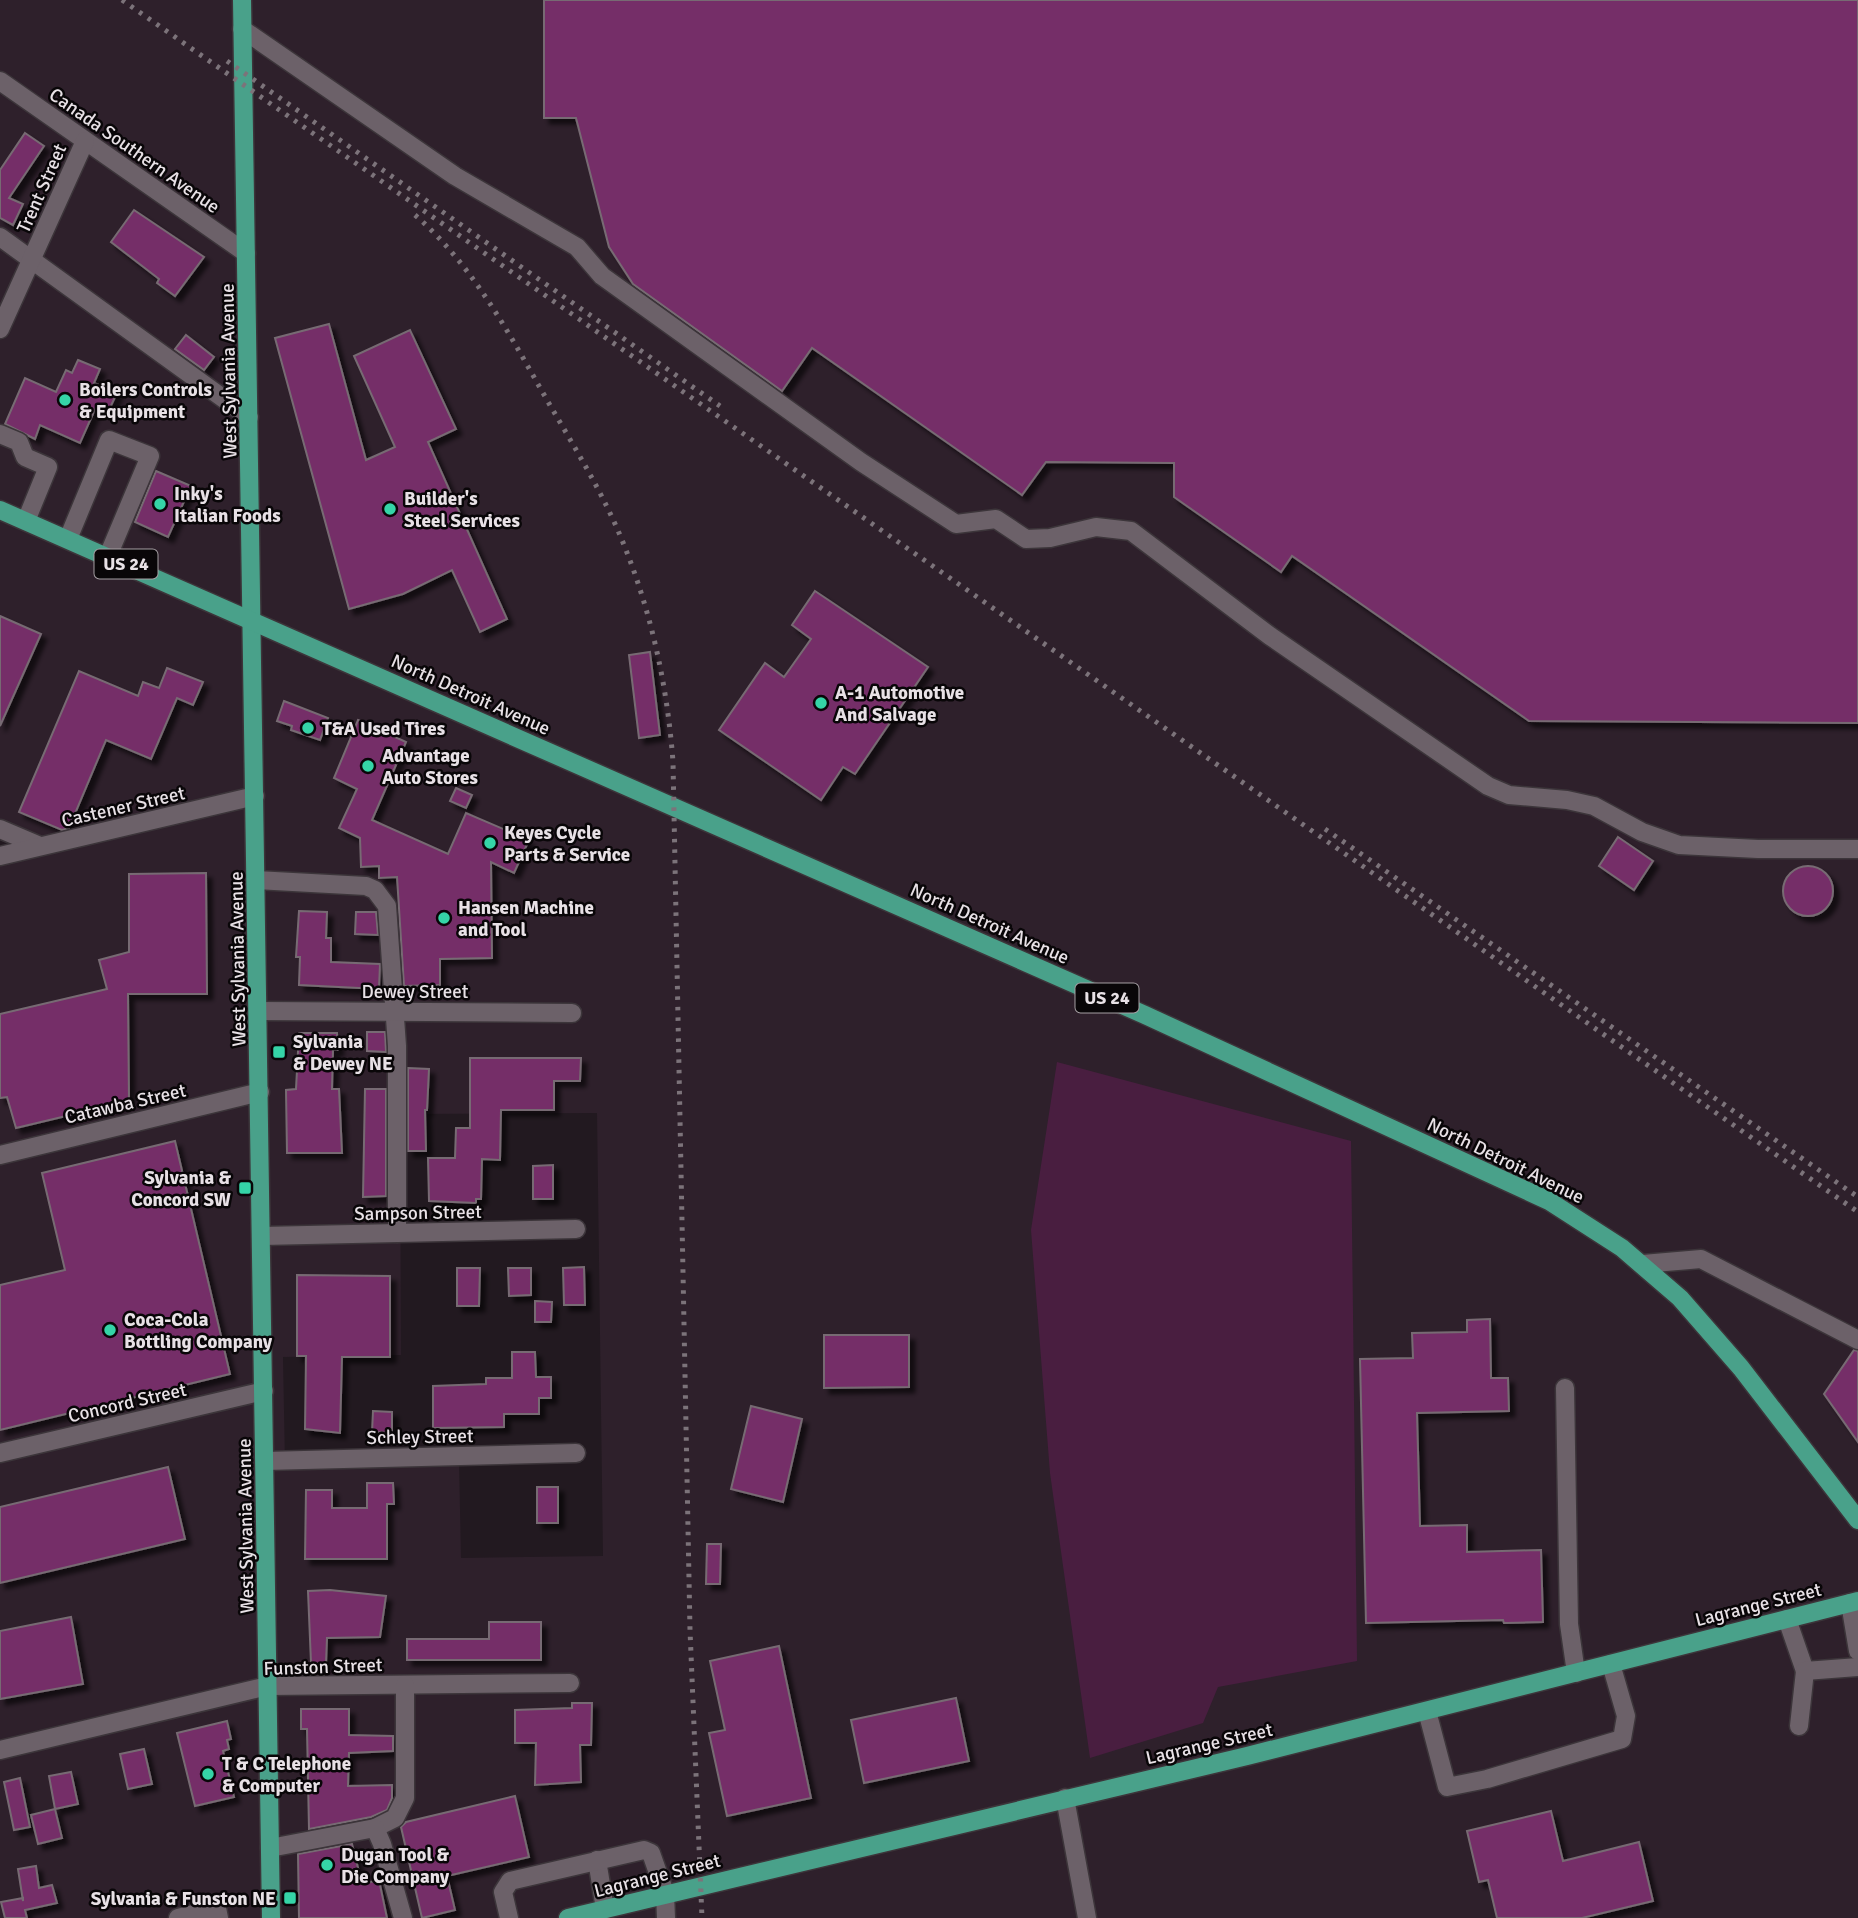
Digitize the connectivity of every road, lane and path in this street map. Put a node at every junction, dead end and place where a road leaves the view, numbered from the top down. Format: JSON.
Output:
{"nodes":[{"id":1,"x":242,"y":0,"type":"edge"},
{"id":2,"x":242,"y":29,"type":"junction"},
{"id":3,"x":0,"y":81,"type":"edge"},
{"id":4,"x":85,"y":141,"type":"junction"},
{"id":5,"x":0,"y":237,"type":"edge"},
{"id":6,"x":246,"y":253,"type":"junction"},
{"id":7,"x":32,"y":259,"type":"junction"},
{"id":8,"x":0,"y":329,"type":"edge"},
{"id":9,"x":249,"y":417,"type":"junction"},
{"id":10,"x":0,"y":434,"type":"edge"},
{"id":11,"x":0,"y":510,"type":"edge"},
{"id":12,"x":26,"y":521,"type":"junction"},
{"id":13,"x":68,"y":539,"type":"junction"},
{"id":14,"x":108,"y":556,"type":"junction"},
{"id":15,"x":253,"y":620,"type":"junction"},
{"id":16,"x":255,"y":796,"type":"junction"},
{"id":17,"x":0,"y":829,"type":"edge"},
{"id":18,"x":40,"y":846,"type":"junction"},
{"id":19,"x":1858,"y":849,"type":"edge"},
{"id":20,"x":0,"y":856,"type":"edge"},
{"id":21,"x":257,"y":880,"type":"junction"},
{"id":22,"x":258,"y":1011,"type":"junction"},
{"id":23,"x":393,"y":1012,"type":"junction"},
{"id":24,"x":572,"y":1013,"type":"dead end"},
{"id":25,"x":260,"y":1092,"type":"junction"},
{"id":26,"x":0,"y":1155,"type":"edge"},
{"id":27,"x":576,"y":1229,"type":"dead end"},
{"id":28,"x":397,"y":1233,"type":"junction"},
{"id":29,"x":262,"y":1236,"type":"junction"},
{"id":30,"x":1643,"y":1264,"type":"junction"},
{"id":31,"x":1858,"y":1340,"type":"edge"},
{"id":32,"x":1565,"y":1388,"type":"dead end"},
{"id":33,"x":264,"y":1391,"type":"junction"},
{"id":34,"x":0,"y":1453,"type":"edge"},
{"id":35,"x":576,"y":1453,"type":"dead end"},
{"id":36,"x":265,"y":1461,"type":"junction"},
{"id":37,"x":1858,"y":1520,"type":"edge"},
{"id":38,"x":1854,"y":1602,"type":"edge"},
{"id":39,"x":1787,"y":1619,"type":"junction"},
{"id":40,"x":1858,"y":1651,"type":"edge"},
{"id":41,"x":1611,"y":1664,"type":"junction"},
{"id":42,"x":1858,"y":1667,"type":"edge"},
{"id":43,"x":1805,"y":1671,"type":"junction"},
{"id":44,"x":1576,"y":1673,"type":"junction"},
{"id":45,"x":570,"y":1683,"type":"dead end"},
{"id":46,"x":405,"y":1685,"type":"junction"},
{"id":47,"x":268,"y":1686,"type":"junction"},
{"id":48,"x":1427,"y":1712,"type":"junction"},
{"id":49,"x":1799,"y":1726,"type":"dead end"},
{"id":50,"x":0,"y":1750,"type":"edge"},
{"id":51,"x":1065,"y":1798,"type":"junction"},
{"id":52,"x":374,"y":1828,"type":"junction"},
{"id":53,"x":271,"y":1848,"type":"junction"},
{"id":54,"x":597,"y":1860,"type":"junction"},
{"id":55,"x":665,"y":1893,"type":"junction"},
{"id":56,"x":606,"y":1909,"type":"junction"},
{"id":57,"x":178,"y":1918,"type":"edge"},
{"id":58,"x":219,"y":1918,"type":"edge"},
{"id":59,"x":271,"y":1918,"type":"edge"},
{"id":60,"x":403,"y":1918,"type":"edge"},
{"id":61,"x":509,"y":1918,"type":"edge"},
{"id":62,"x":568,"y":1918,"type":"edge"},
{"id":63,"x":666,"y":1918,"type":"edge"},
{"id":64,"x":1087,"y":1918,"type":"edge"}],
"edges":[{"from":1,"to":2,"type":"main road","name":"West Sylvania Avenue"},
{"from":2,"to":6,"type":"main road","name":"West Sylvania Avenue"},
{"from":2,"to":19,"type":"street"},
{"from":3,"to":4,"type":"street","name":"Canada Southern Avenue"},
{"from":4,"to":6,"type":"street","name":"Canada Southern Avenue"},
{"from":4,"to":7,"type":"street","name":"Trent Street"},
{"from":5,"to":7,"type":"street"},
{"from":6,"to":9,"type":"main road","name":"West Sylvania Avenue"},
{"from":7,"to":8,"type":"street","name":"Trent Street"},
{"from":7,"to":9,"type":"street"},
{"from":9,"to":15,"type":"main road","name":"West Sylvania Avenue"},
{"from":10,"to":12,"type":"street"},
{"from":11,"to":12,"type":"main road","name":"North Detroit Avenue","number":"US 24"},
{"from":12,"to":13,"type":"main road","name":"North Detroit Avenue","number":"US 24"},
{"from":13,"to":14,"type":"main road","name":"North Detroit Avenue","number":"US 24"},
{"from":13,"to":14,"type":"street"},
{"from":14,"to":15,"type":"main road","name":"North Detroit Avenue","number":"US 24"},
{"from":15,"to":16,"type":"main road","name":"West Sylvania Avenue"},
{"from":15,"to":30,"type":"main road","name":"North Detroit Avenue","number":"US 24"},
{"from":16,"to":18,"type":"street","name":"Castener Street"},
{"from":16,"to":21,"type":"main road","name":"West Sylvania Avenue"},
{"from":17,"to":18,"type":"street"},
{"from":18,"to":20,"type":"street","name":"Castener Street"},
{"from":21,"to":22,"type":"main road","name":"West Sylvania Avenue"},
{"from":21,"to":23,"type":"street"},
{"from":22,"to":23,"type":"street","name":"Dewey Street"},
{"from":22,"to":25,"type":"main road","name":"West Sylvania Avenue"},
{"from":23,"to":24,"type":"street","name":"Dewey Street"},
{"from":23,"to":28,"type":"street"},
{"from":25,"to":26,"type":"street","name":"Catawba Street"},
{"from":25,"to":29,"type":"main road","name":"West Sylvania Avenue"},
{"from":27,"to":28,"type":"street","name":"Sampson Street"},
{"from":28,"to":29,"type":"street","name":"Sampson Street"},
{"from":29,"to":33,"type":"main road","name":"West Sylvania Avenue"},
{"from":30,"to":31,"type":"street"},
{"from":30,"to":37,"type":"main road","name":"North Detroit Avenue","number":"US 24"},
{"from":32,"to":44,"type":"street"},
{"from":33,"to":34,"type":"street","name":"Concord Street"},
{"from":33,"to":36,"type":"main road","name":"West Sylvania Avenue"},
{"from":35,"to":36,"type":"street","name":"Schley Street"},
{"from":36,"to":47,"type":"main road","name":"West Sylvania Avenue"},
{"from":38,"to":39,"type":"main road","name":"Lagrange Street"},
{"from":38,"to":40,"type":"street"},
{"from":39,"to":41,"type":"main road","name":"Lagrange Street"},
{"from":39,"to":43,"type":"street"},
{"from":41,"to":44,"type":"main road","name":"Lagrange Street"},
{"from":41,"to":48,"type":"street"},
{"from":42,"to":43,"type":"street"},
{"from":43,"to":49,"type":"street"},
{"from":44,"to":48,"type":"main road","name":"Lagrange Street"},
{"from":45,"to":46,"type":"street","name":"Funston Street"},
{"from":46,"to":47,"type":"street","name":"Funston Street"},
{"from":46,"to":52,"type":"street"},
{"from":47,"to":50,"type":"street","name":"Funston Street"},
{"from":47,"to":53,"type":"main road","name":"West Sylvania Avenue"},
{"from":48,"to":51,"type":"main road","name":"Lagrange Street"},
{"from":51,"to":55,"type":"main road","name":"Lagrange Street"},
{"from":51,"to":64,"type":"street"},
{"from":52,"to":53,"type":"street"},
{"from":52,"to":60,"type":"street"},
{"from":53,"to":59,"type":"main road","name":"West Sylvania Avenue"},
{"from":54,"to":55,"type":"street"},
{"from":54,"to":56,"type":"street"},
{"from":54,"to":61,"type":"street"},
{"from":55,"to":56,"type":"main road","name":"Lagrange Street"},
{"from":55,"to":63,"type":"street"},
{"from":56,"to":62,"type":"main road","name":"Lagrange Street"},
{"from":57,"to":58,"type":"street"}]}
